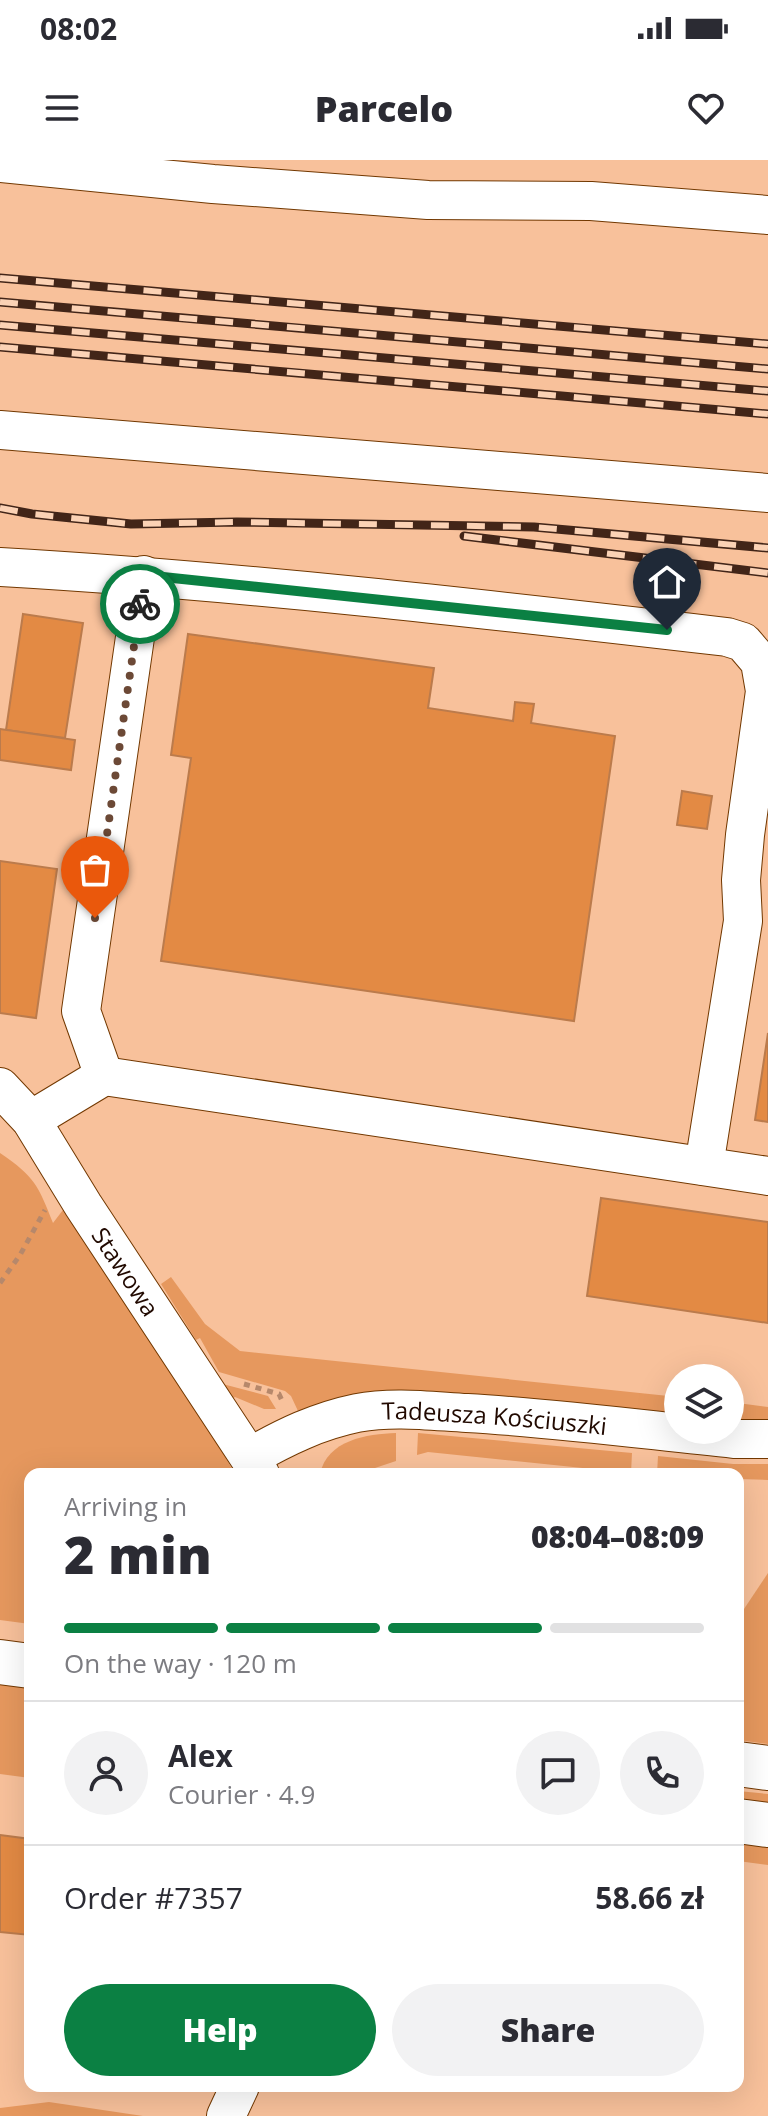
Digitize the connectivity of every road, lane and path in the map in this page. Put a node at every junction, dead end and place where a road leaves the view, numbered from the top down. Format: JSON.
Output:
{"nodes":[{"id":1,"x":0,"y":163,"type":"edge"},
{"id":2,"x":768,"y":215,"type":"edge"},
{"id":3,"x":0,"y":430,"type":"edge"},
{"id":4,"x":768,"y":493,"type":"edge"},
{"id":5,"x":0,"y":567,"type":"edge"},
{"id":6,"x":144,"y":575,"type":"junction"},
{"id":7,"x":104,"y":1076,"type":"junction"},
{"id":8,"x":0,"y":1087,"type":"edge"},
{"id":9,"x":31,"y":1120,"type":"junction"},
{"id":10,"x":704,"y":1166,"type":"junction"},
{"id":11,"x":768,"y":1176,"type":"edge"},
{"id":12,"x":68,"y":1181,"type":"junction"},
{"id":13,"x":0,"y":1283,"type":"edge"},
{"id":14,"x":768,"y":1439,"type":"edge"},
{"id":15,"x":255,"y":1465,"type":"edge"},
{"id":16,"x":0,"y":1662,"type":"edge"},
{"id":17,"x":24,"y":1665,"type":"edge"},
{"id":18,"x":744,"y":1765,"type":"edge"},
{"id":19,"x":768,"y":1768,"type":"edge"},
{"id":20,"x":744,"y":1822,"type":"edge"},
{"id":21,"x":768,"y":1825,"type":"edge"},
{"id":22,"x":237,"y":2092,"type":"edge"},
{"id":23,"x":226,"y":2116,"type":"edge"}],
"edges":[{"from":1,"to":2,"type":"street"},
{"from":3,"to":4,"type":"street"},
{"from":5,"to":6,"type":"street"},
{"from":6,"to":7,"type":"street"},
{"from":6,"to":10,"type":"street"},
{"from":7,"to":9,"type":"street"},
{"from":7,"to":10,"type":"street"},
{"from":8,"to":9,"type":"street","name":"Stawowa"},
{"from":9,"to":12,"type":"street","name":"Stawowa"},
{"from":10,"to":11,"type":"street"},
{"from":12,"to":13,"type":"path"},
{"from":12,"to":15,"type":"street","name":"Stawowa"},
{"from":14,"to":15,"type":"street","name":"Tadeusza Kościuszki"},
{"from":16,"to":17,"type":"main road"},
{"from":18,"to":19,"type":"main road"},
{"from":20,"to":21,"type":"main road"},
{"from":22,"to":23,"type":"street"}]}
